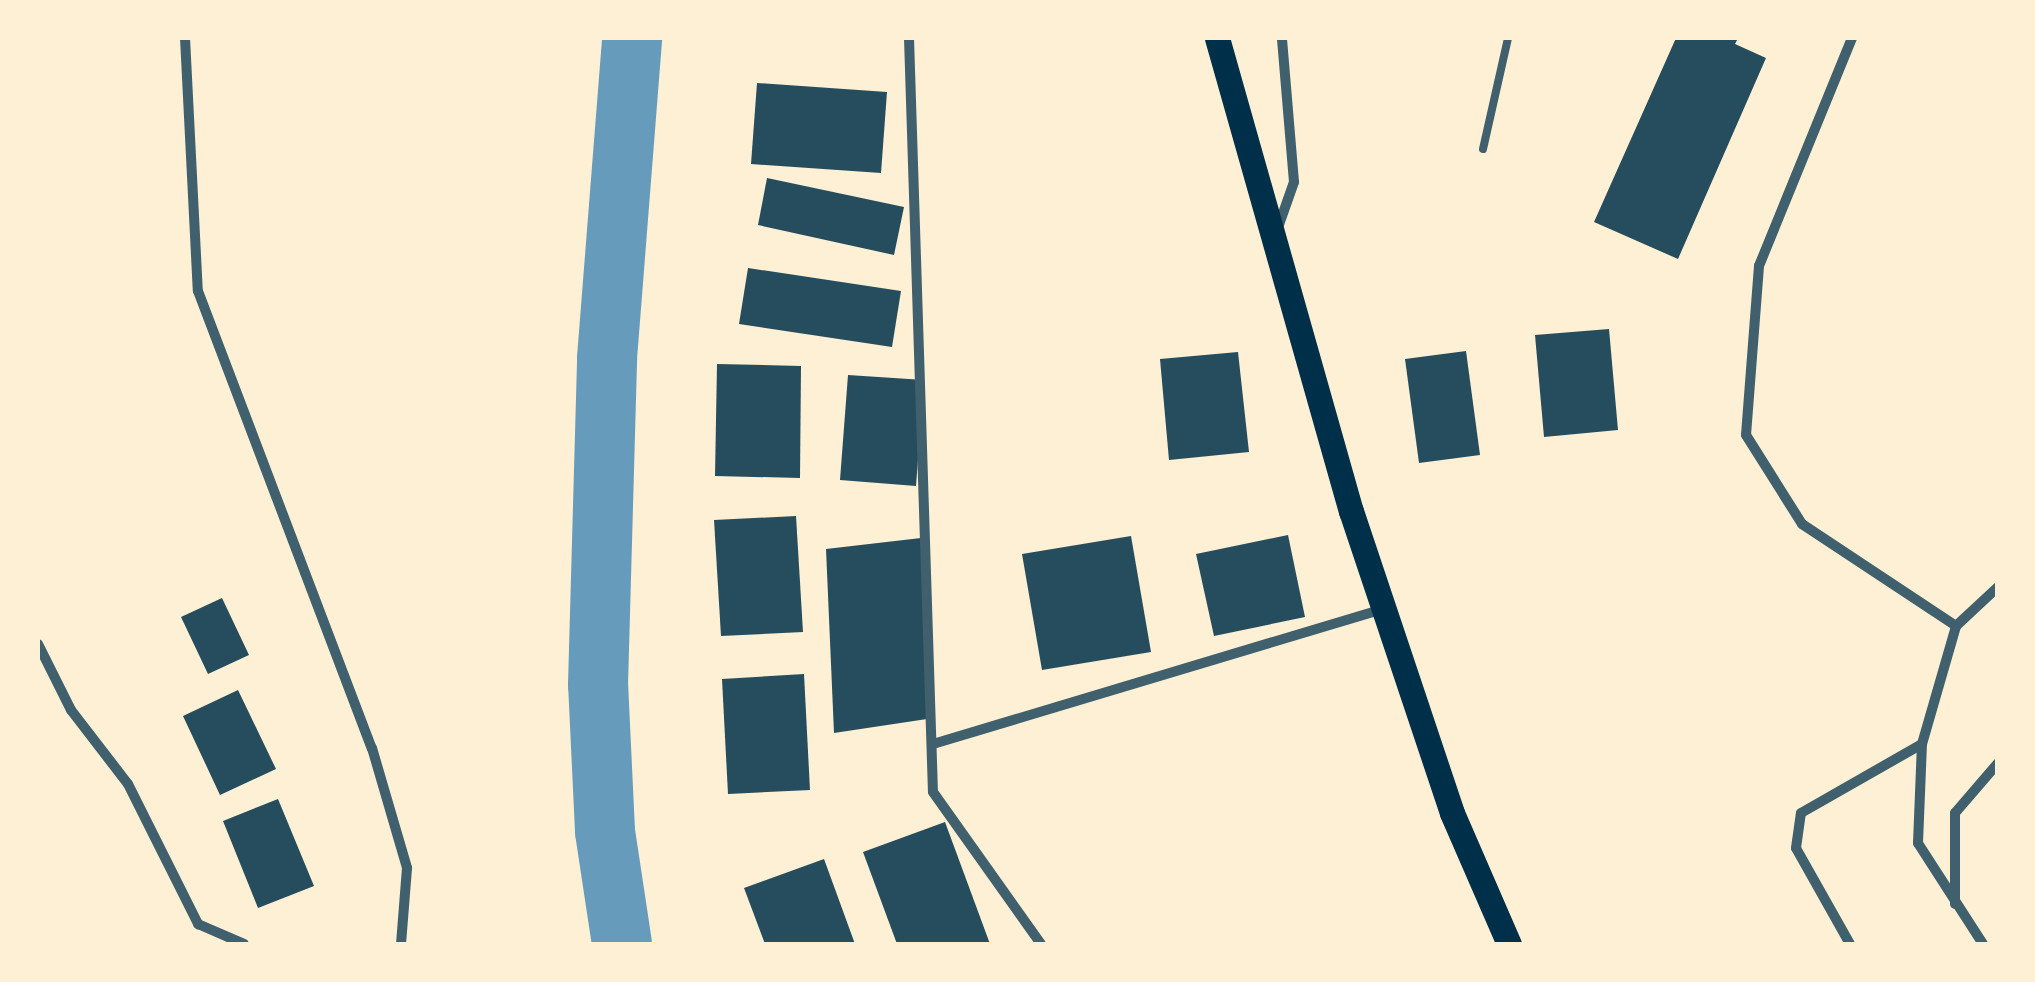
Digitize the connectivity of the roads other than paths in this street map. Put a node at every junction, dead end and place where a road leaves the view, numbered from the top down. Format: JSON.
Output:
{"nodes":[{"id":1,"x":185,"y":38,"type":"edge"},
{"id":2,"x":909,"y":38,"type":"edge"},
{"id":3,"x":1216,"y":38,"type":"edge"},
{"id":4,"x":1282,"y":38,"type":"edge"},
{"id":5,"x":1508,"y":38,"type":"edge"},
{"id":6,"x":1852,"y":38,"type":"edge"},
{"id":7,"x":1483,"y":148,"type":"dead end"},
{"id":8,"x":1272,"y":240,"type":"junction"},
{"id":9,"x":1998,"y":587,"type":"edge"},
{"id":10,"x":1386,"y":608,"type":"junction"},
{"id":11,"x":1956,"y":626,"type":"junction"},
{"id":12,"x":38,"y":644,"type":"edge"},
{"id":13,"x":932,"y":744,"type":"junction"},
{"id":14,"x":1922,"y":744,"type":"junction"},
{"id":15,"x":1998,"y":763,"type":"edge"},
{"id":16,"x":1955,"y":905,"type":"junction"},
{"id":17,"x":244,"y":944,"type":"edge"},
{"id":18,"x":402,"y":944,"type":"edge"},
{"id":19,"x":1041,"y":944,"type":"edge"},
{"id":20,"x":1510,"y":944,"type":"edge"},
{"id":21,"x":1850,"y":944,"type":"edge"},
{"id":22,"x":1983,"y":944,"type":"edge"}],
"edges":[{"from":1,"to":18,"type":"street"},
{"from":2,"to":13,"type":"street"},
{"from":3,"to":8,"type":"main road"},
{"from":4,"to":8,"type":"street"},
{"from":5,"to":7,"type":"lane"},
{"from":6,"to":11,"type":"street"},
{"from":8,"to":10,"type":"main road"},
{"from":9,"to":11,"type":"street"},
{"from":10,"to":13,"type":"street"},
{"from":10,"to":20,"type":"main road"},
{"from":11,"to":14,"type":"street"},
{"from":12,"to":17,"type":"street"},
{"from":13,"to":19,"type":"street"},
{"from":14,"to":16,"type":"street"},
{"from":14,"to":21,"type":"street"},
{"from":15,"to":16,"type":"street"},
{"from":16,"to":22,"type":"street"}]}
